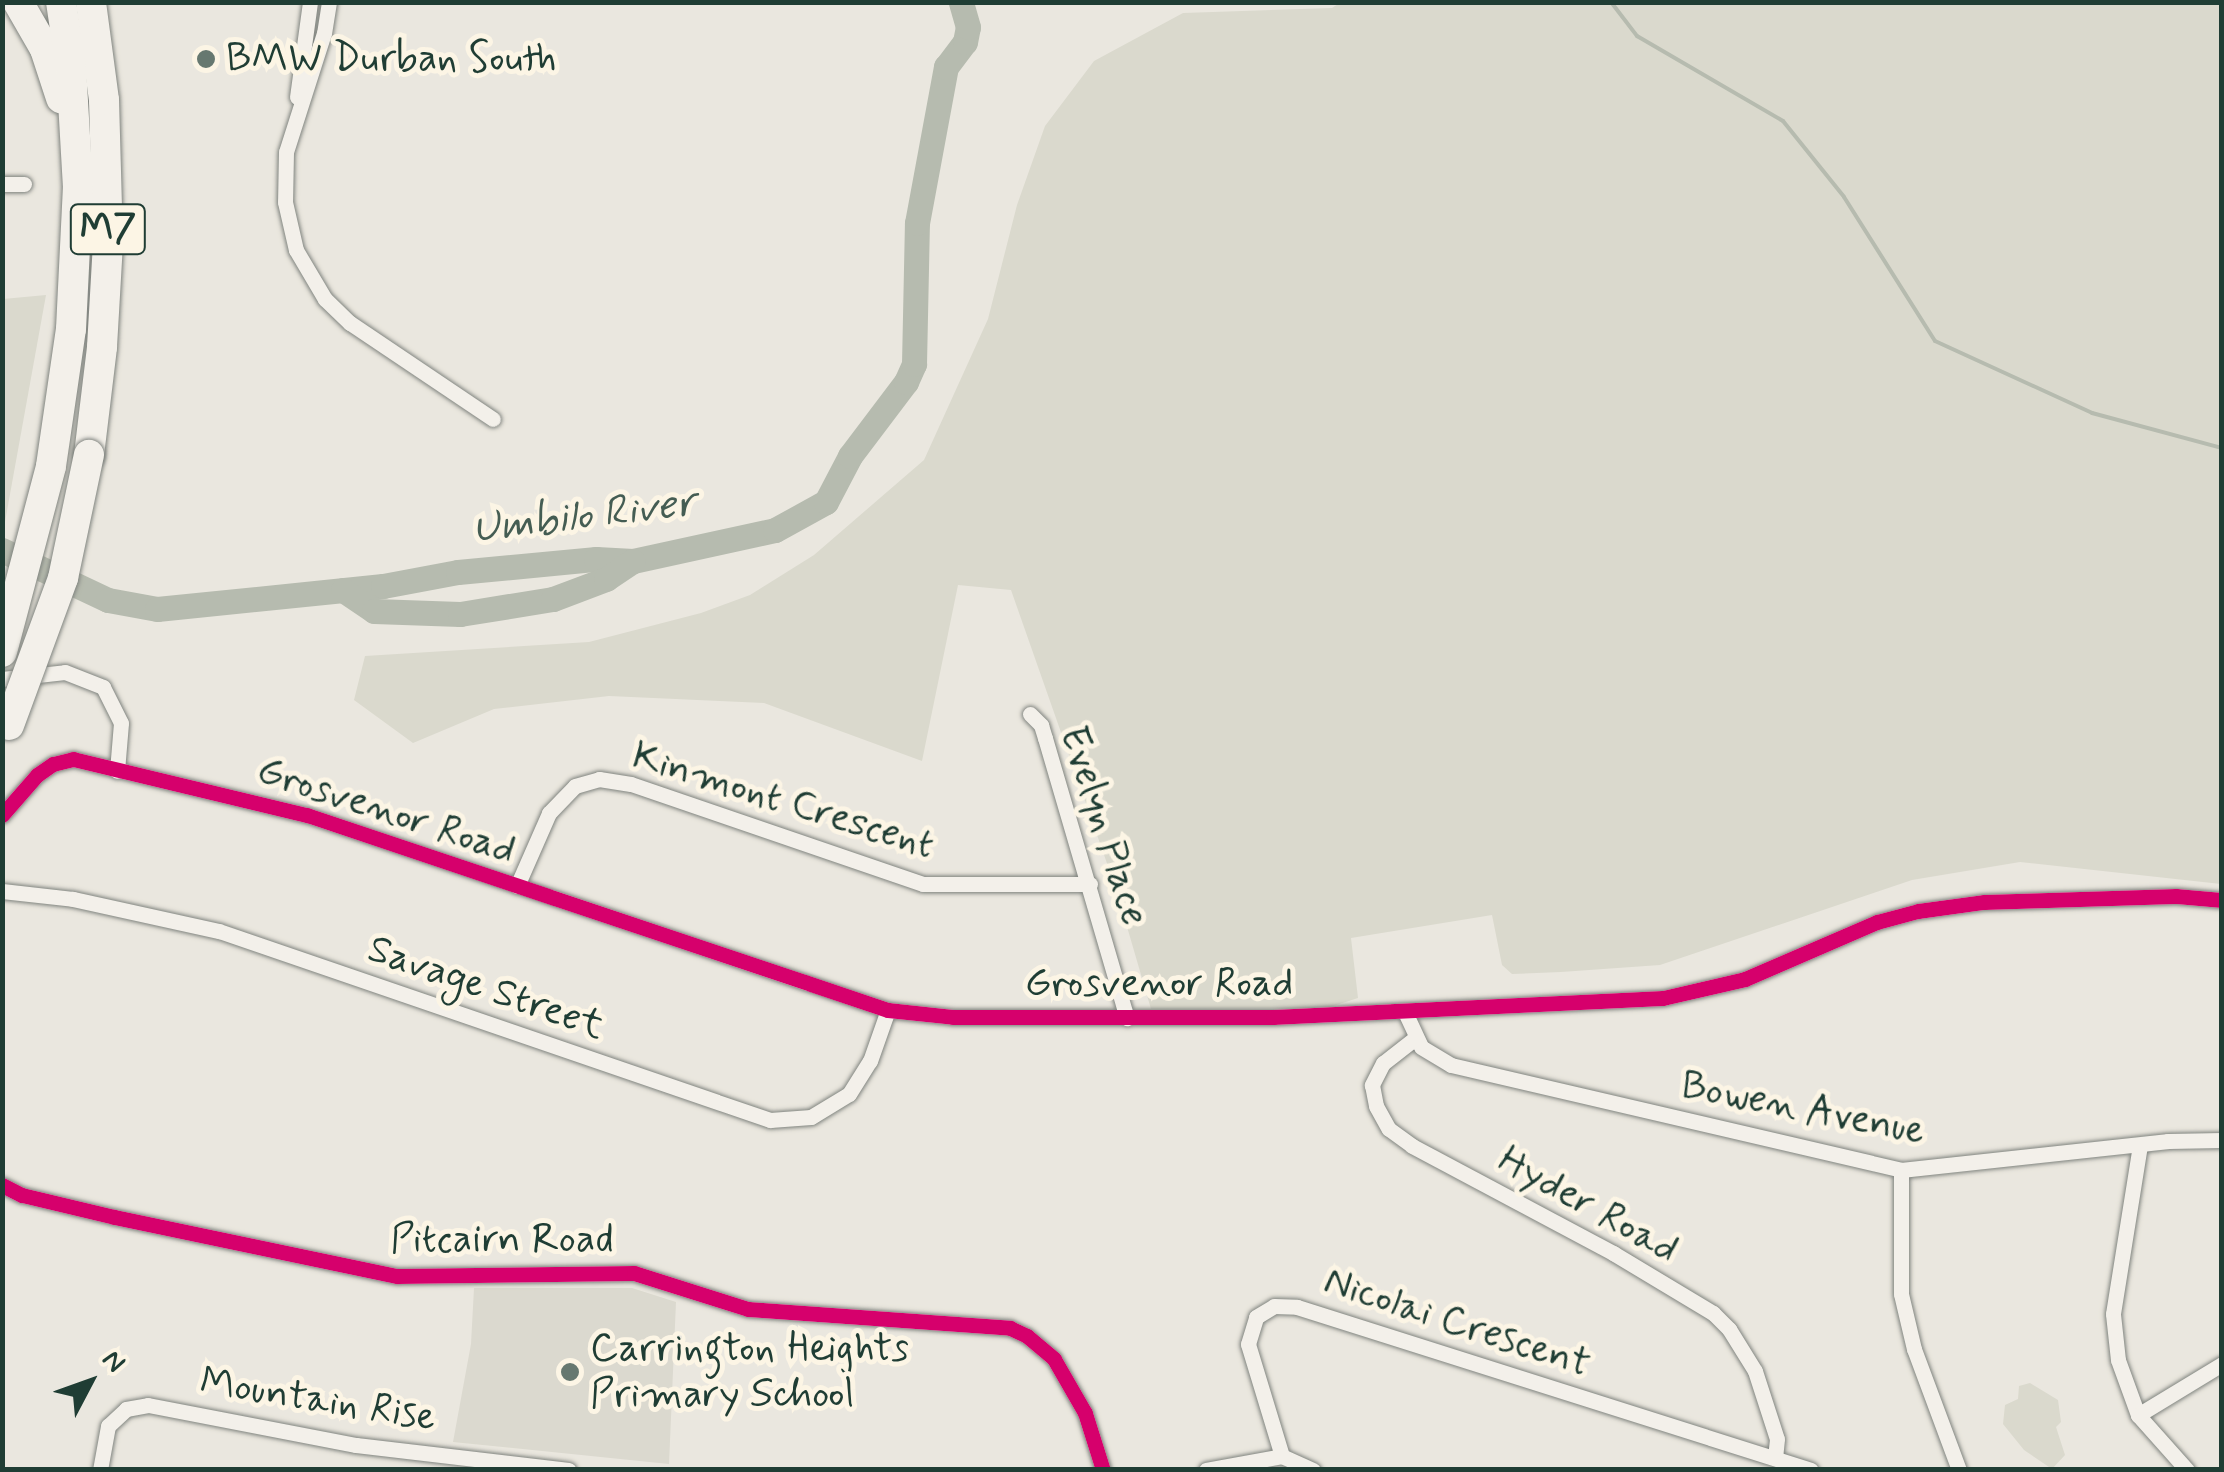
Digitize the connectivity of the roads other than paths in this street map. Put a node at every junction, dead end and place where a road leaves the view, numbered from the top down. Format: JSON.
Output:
{"nodes":[{"id":1,"x":18,"y":2,"type":"edge"},
{"id":2,"x":61,"y":2,"type":"edge"},
{"id":3,"x":90,"y":2,"type":"edge"},
{"id":4,"x":115,"y":2,"type":"edge"},
{"id":5,"x":310,"y":2,"type":"edge"},
{"id":6,"x":329,"y":2,"type":"edge"},
{"id":7,"x":104,"y":100,"type":"junction"},
{"id":8,"x":294,"y":121,"type":"junction"},
{"id":9,"x":76,"y":144,"type":"junction"},
{"id":10,"x":2,"y":184,"type":"edge"},
{"id":11,"x":24,"y":184,"type":"dead end"},
{"id":12,"x":492,"y":418,"type":"dead end"},
{"id":13,"x":2,"y":652,"type":"edge"},
{"id":14,"x":2,"y":678,"type":"edge"},
{"id":15,"x":1030,"y":714,"type":"dead end"},
{"id":16,"x":6,"y":732,"type":"edge"},
{"id":17,"x":117,"y":771,"type":"junction"},
{"id":18,"x":2,"y":814,"type":"edge"},
{"id":19,"x":1090,"y":884,"type":"junction"},
{"id":20,"x":517,"y":886,"type":"junction"},
{"id":21,"x":2,"y":891,"type":"edge"},
{"id":22,"x":2222,"y":900,"type":"edge"},
{"id":23,"x":888,"y":1010,"type":"junction"},
{"id":24,"x":1405,"y":1012,"type":"junction"},
{"id":25,"x":1126,"y":1018,"type":"junction"},
{"id":26,"x":1414,"y":1038,"type":"junction"},
{"id":27,"x":2222,"y":1140,"type":"edge"},
{"id":28,"x":2140,"y":1145,"type":"junction"},
{"id":29,"x":1901,"y":1170,"type":"junction"},
{"id":30,"x":2,"y":1185,"type":"edge"},
{"id":31,"x":2222,"y":1364,"type":"edge"},
{"id":32,"x":2138,"y":1414,"type":"junction"},
{"id":33,"x":1282,"y":1456,"type":"junction"},
{"id":34,"x":1775,"y":1458,"type":"junction"},
{"id":35,"x":100,"y":1470,"type":"edge"},
{"id":36,"x":569,"y":1470,"type":"edge"},
{"id":37,"x":1103,"y":1470,"type":"edge"},
{"id":38,"x":1206,"y":1470,"type":"edge"},
{"id":39,"x":1313,"y":1470,"type":"edge"},
{"id":40,"x":1811,"y":1470,"type":"edge"},
{"id":41,"x":1959,"y":1470,"type":"edge"},
{"id":42,"x":2186,"y":1470,"type":"edge"}],
"edges":[{"from":1,"to":9,"type":"highway"},
{"from":2,"to":9,"type":"highway","number":"M7"},
{"from":3,"to":7,"type":"highway","number":"M7"},
{"from":4,"to":7,"type":"highway"},
{"from":5,"to":8,"type":"street"},
{"from":6,"to":8,"type":"street"},
{"from":7,"to":16,"type":"highway","number":"M7","bridge":true},
{"from":8,"to":12,"type":"street"},
{"from":9,"to":13,"type":"highway","number":"M7"},
{"from":10,"to":11,"type":"street"},
{"from":14,"to":17,"type":"street"},
{"from":15,"to":19,"type":"street","name":"Evelyn Place"},
{"from":17,"to":18,"type":"street","name":"Grosvenor Road"},
{"from":17,"to":20,"type":"street","name":"Grosvenor Road"},
{"from":19,"to":20,"type":"street","name":"Kinmont Crescent"},
{"from":19,"to":25,"type":"street","name":"Evelyn Place"},
{"from":20,"to":23,"type":"street","name":"Grosvenor Road"},
{"from":21,"to":23,"type":"street","name":"Savage Street"},
{"from":22,"to":24,"type":"street","name":"Grosvenor Road"},
{"from":23,"to":25,"type":"street","name":"Grosvenor Road"},
{"from":24,"to":25,"type":"street","name":"Grosvenor Road"},
{"from":24,"to":26,"type":"street"},
{"from":26,"to":29,"type":"street","name":"Bowen Avenue"},
{"from":26,"to":34,"type":"street","name":"Hyder Road"},
{"from":27,"to":28,"type":"street","name":"Bowen Avenue"},
{"from":28,"to":29,"type":"street","name":"Bowen Avenue"},
{"from":28,"to":32,"type":"street"},
{"from":29,"to":41,"type":"street"},
{"from":30,"to":37,"type":"street","name":"Pitcairn Road"},
{"from":31,"to":32,"type":"street"},
{"from":32,"to":42,"type":"street"},
{"from":33,"to":34,"type":"street","name":"Nicolai Crescent"},
{"from":33,"to":38,"type":"street"},
{"from":33,"to":39,"type":"street"},
{"from":34,"to":40,"type":"street","name":"Nicolai Crescent"},
{"from":35,"to":36,"type":"street","name":"Mountain Rise"}]}
